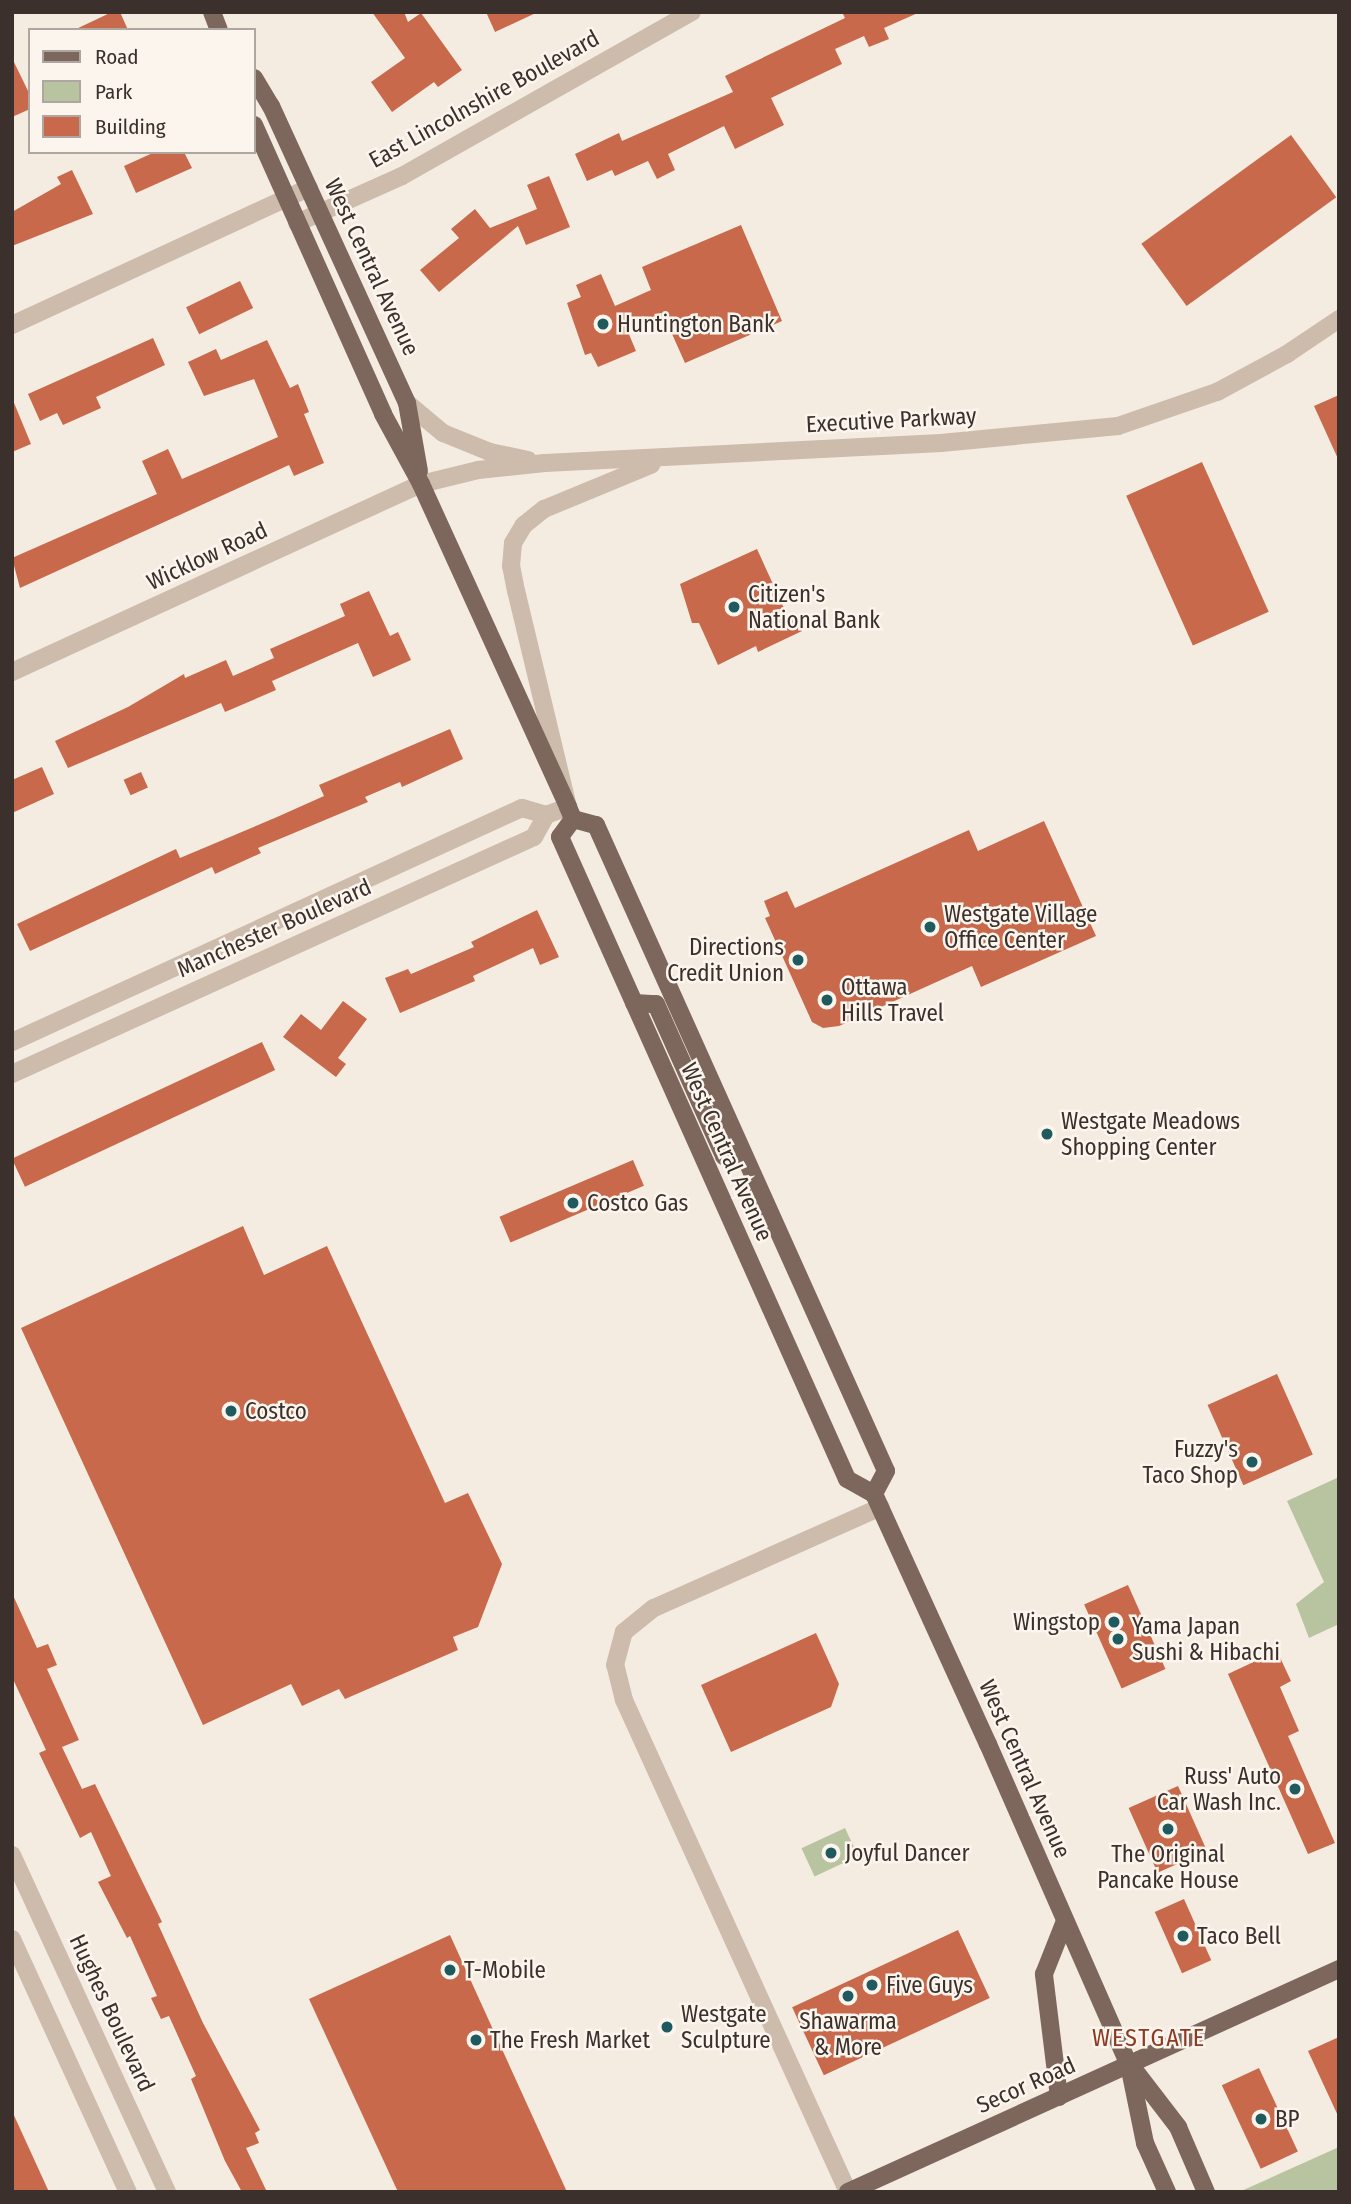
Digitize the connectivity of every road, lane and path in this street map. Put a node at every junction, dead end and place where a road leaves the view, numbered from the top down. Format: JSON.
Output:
{"nodes":[{"id":1,"x":692,"y":12,"type":"edge"},
{"id":2,"x":256,"y":82,"type":"edge"},
{"id":3,"x":256,"y":130,"type":"edge"},
{"id":4,"x":309,"y":188,"type":"junction"},
{"id":5,"x":286,"y":198,"type":"junction"},
{"id":6,"x":320,"y":213,"type":"junction"},
{"id":7,"x":297,"y":223,"type":"junction"},
{"id":8,"x":1339,"y":319,"type":"edge"},
{"id":9,"x":12,"y":325,"type":"edge"},
{"id":10,"x":407,"y":404,"type":"junction"},
{"id":11,"x":665,"y":460,"type":"junction"},
{"id":12,"x":545,"y":463,"type":"junction"},
{"id":13,"x":421,"y":484,"type":"junction"},
{"id":14,"x":12,"y":672,"type":"edge"},
{"id":15,"x":571,"y":813,"type":"junction"},
{"id":16,"x":546,"y":816,"type":"junction"},
{"id":17,"x":634,"y":1003,"type":"junction"},
{"id":18,"x":12,"y":1042,"type":"edge"},
{"id":19,"x":12,"y":1074,"type":"edge"},
{"id":20,"x":744,"y":1160,"type":"junction"},
{"id":21,"x":878,"y":1500,"type":"junction"},
{"id":22,"x":12,"y":1855,"type":"edge"},
{"id":23,"x":1065,"y":1921,"type":"junction"},
{"id":24,"x":12,"y":1940,"type":"edge"},
{"id":25,"x":1339,"y":1969,"type":"edge"},
{"id":26,"x":1129,"y":2065,"type":"junction"},
{"id":27,"x":1059,"y":2096,"type":"junction"},
{"id":28,"x":128,"y":2192,"type":"edge"},
{"id":29,"x":167,"y":2192,"type":"edge"},
{"id":30,"x":848,"y":2192,"type":"edge"},
{"id":31,"x":1167,"y":2192,"type":"edge"},
{"id":32,"x":1206,"y":2192,"type":"edge"}],
"edges":[{"from":1,"to":6,"type":"street","name":"East Lincolnshire Boulevard"},
{"from":2,"to":4,"type":"main road","name":"West Central Avenue"},
{"from":3,"to":5,"type":"main road","name":"West Central Avenue"},
{"from":4,"to":5,"type":"street"},
{"from":4,"to":6,"type":"main road","name":"West Central Avenue"},
{"from":5,"to":7,"type":"main road","name":"West Central Avenue"},
{"from":5,"to":9,"type":"street"},
{"from":6,"to":7,"type":"street","name":"East Lincolnshire Boulevard"},
{"from":6,"to":10,"type":"main road","name":"West Central Avenue"},
{"from":7,"to":13,"type":"main road","name":"West Central Avenue"},
{"from":8,"to":11,"type":"street","name":"Executive Parkway"},
{"from":10,"to":12,"type":"street"},
{"from":10,"to":13,"type":"main road","name":"West Central Avenue"},
{"from":11,"to":12,"type":"street","name":"Executive Parkway"},
{"from":11,"to":15,"type":"street"},
{"from":12,"to":13,"type":"street","name":"Executive Parkway"},
{"from":13,"to":14,"type":"street","name":"Wicklow Road"},
{"from":13,"to":15,"type":"main road","name":"West Central Avenue"},
{"from":15,"to":16,"type":"street","name":"Manchester Boulevard"},
{"from":15,"to":17,"type":"main road","name":"West Central Avenue"},
{"from":15,"to":20,"type":"main road","name":"West Central Avenue"},
{"from":16,"to":18,"type":"street","name":"Manchester Boulevard"},
{"from":16,"to":19,"type":"street","name":"Manchester Boulevard"},
{"from":17,"to":20,"type":"main road"},
{"from":17,"to":21,"type":"main road","name":"West Central Avenue"},
{"from":20,"to":21,"type":"main road","name":"West Central Avenue"},
{"from":21,"to":23,"type":"main road","name":"West Central Avenue"},
{"from":21,"to":30,"type":"street"},
{"from":22,"to":29,"type":"street","name":"Hughes Boulevard"},
{"from":23,"to":26,"type":"main road","name":"West Central Avenue"},
{"from":23,"to":27,"type":"main road"},
{"from":24,"to":28,"type":"street"},
{"from":25,"to":26,"type":"main road","name":"Secor Road"},
{"from":26,"to":27,"type":"main road","name":"Secor Road"},
{"from":26,"to":31,"type":"main road","name":"West Central Avenue"},
{"from":26,"to":32,"type":"main road","name":"West Central Avenue"},
{"from":27,"to":30,"type":"main road","name":"Secor Road"}]}
